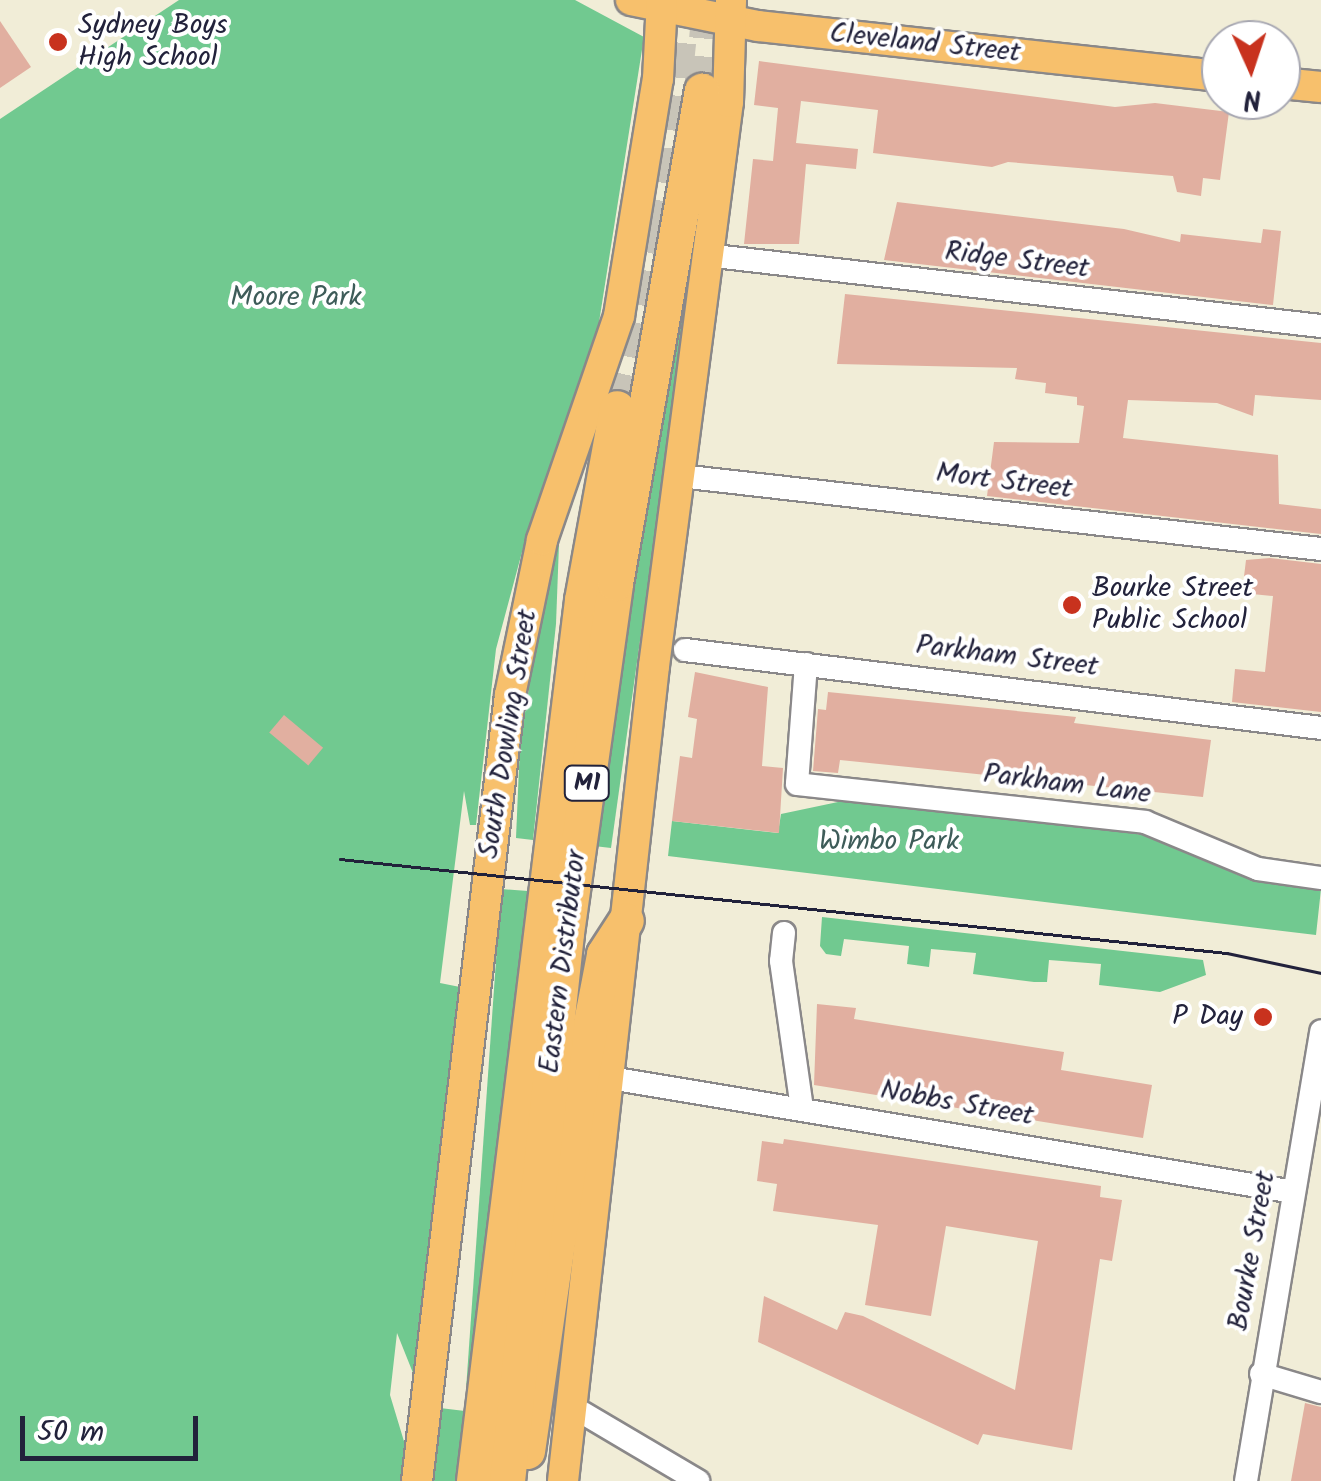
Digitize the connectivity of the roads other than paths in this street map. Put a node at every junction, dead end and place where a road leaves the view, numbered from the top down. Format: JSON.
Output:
{"nodes":[{"id":1,"x":632,"y":0,"type":"edge"},
{"id":2,"x":662,"y":3,"type":"edge"},
{"id":3,"x":731,"y":10,"type":"edge"},
{"id":4,"x":1201,"y":73,"type":"edge"},
{"id":5,"x":702,"y":91,"type":"tunnel mouth"},
{"id":6,"x":706,"y":255,"type":"junction"},
{"id":7,"x":1321,"y":326,"type":"edge"},
{"id":8,"x":617,"y":408,"type":"tunnel mouth"},
{"id":9,"x":680,"y":476,"type":"junction"},
{"id":10,"x":1321,"y":549,"type":"edge"},
{"id":11,"x":685,"y":650,"type":"dead end"},
{"id":12,"x":806,"y":664,"type":"junction"},
{"id":13,"x":1321,"y":728,"type":"edge"},
{"id":14,"x":1321,"y":878,"type":"edge"},
{"id":15,"x":626,"y":920,"type":"junction"},
{"id":16,"x":784,"y":933,"type":"dead end"},
{"id":17,"x":1321,"y":1031,"type":"edge"},
{"id":18,"x":610,"y":1078,"type":"junction"},
{"id":19,"x":802,"y":1108,"type":"junction"},
{"id":20,"x":1294,"y":1192,"type":"junction"},
{"id":21,"x":1260,"y":1374,"type":"junction"},
{"id":22,"x":1321,"y":1392,"type":"edge"},
{"id":23,"x":583,"y":1414,"type":"dead end"},
{"id":24,"x":697,"y":1480,"type":"edge"},
{"id":25,"x":416,"y":1481,"type":"edge"},
{"id":26,"x":474,"y":1481,"type":"edge"},
{"id":27,"x":508,"y":1481,"type":"edge"},
{"id":28,"x":518,"y":1481,"type":"edge"},
{"id":29,"x":563,"y":1481,"type":"edge"},
{"id":30,"x":1246,"y":1481,"type":"edge"}],
"edges":[{"from":1,"to":2,"type":"main road","name":"Cleveland Street"},
{"from":2,"to":3,"type":"main road","name":"Cleveland Street"},
{"from":2,"to":25,"type":"main road","name":"South Dowling Street"},
{"from":3,"to":4,"type":"main road","name":"Cleveland Street"},
{"from":3,"to":6,"type":"main road"},
{"from":5,"to":27,"type":"highway","name":"Eastern Distributor","number":"M1"},
{"from":6,"to":7,"type":"street","name":"Ridge Street"},
{"from":6,"to":9,"type":"main road"},
{"from":8,"to":26,"type":"highway","name":"Eastern Distributor","number":"M1"},
{"from":9,"to":10,"type":"street","name":"Mort Street"},
{"from":9,"to":15,"type":"main road"},
{"from":11,"to":12,"type":"street","name":"Parkham Street"},
{"from":12,"to":13,"type":"street","name":"Parkham Street"},
{"from":12,"to":14,"type":"street","name":"Parkham Lane"},
{"from":15,"to":18,"type":"main road"},
{"from":15,"to":28,"type":"highway"},
{"from":16,"to":19,"type":"street"},
{"from":17,"to":20,"type":"street","name":"Bourke Street"},
{"from":18,"to":19,"type":"street","name":"Nobbs Street"},
{"from":18,"to":29,"type":"main road"},
{"from":19,"to":20,"type":"street","name":"Nobbs Street"},
{"from":20,"to":21,"type":"street","name":"Bourke Street"},
{"from":21,"to":22,"type":"street"},
{"from":21,"to":30,"type":"street","name":"Bourke Street"},
{"from":23,"to":24,"type":"street"}]}
